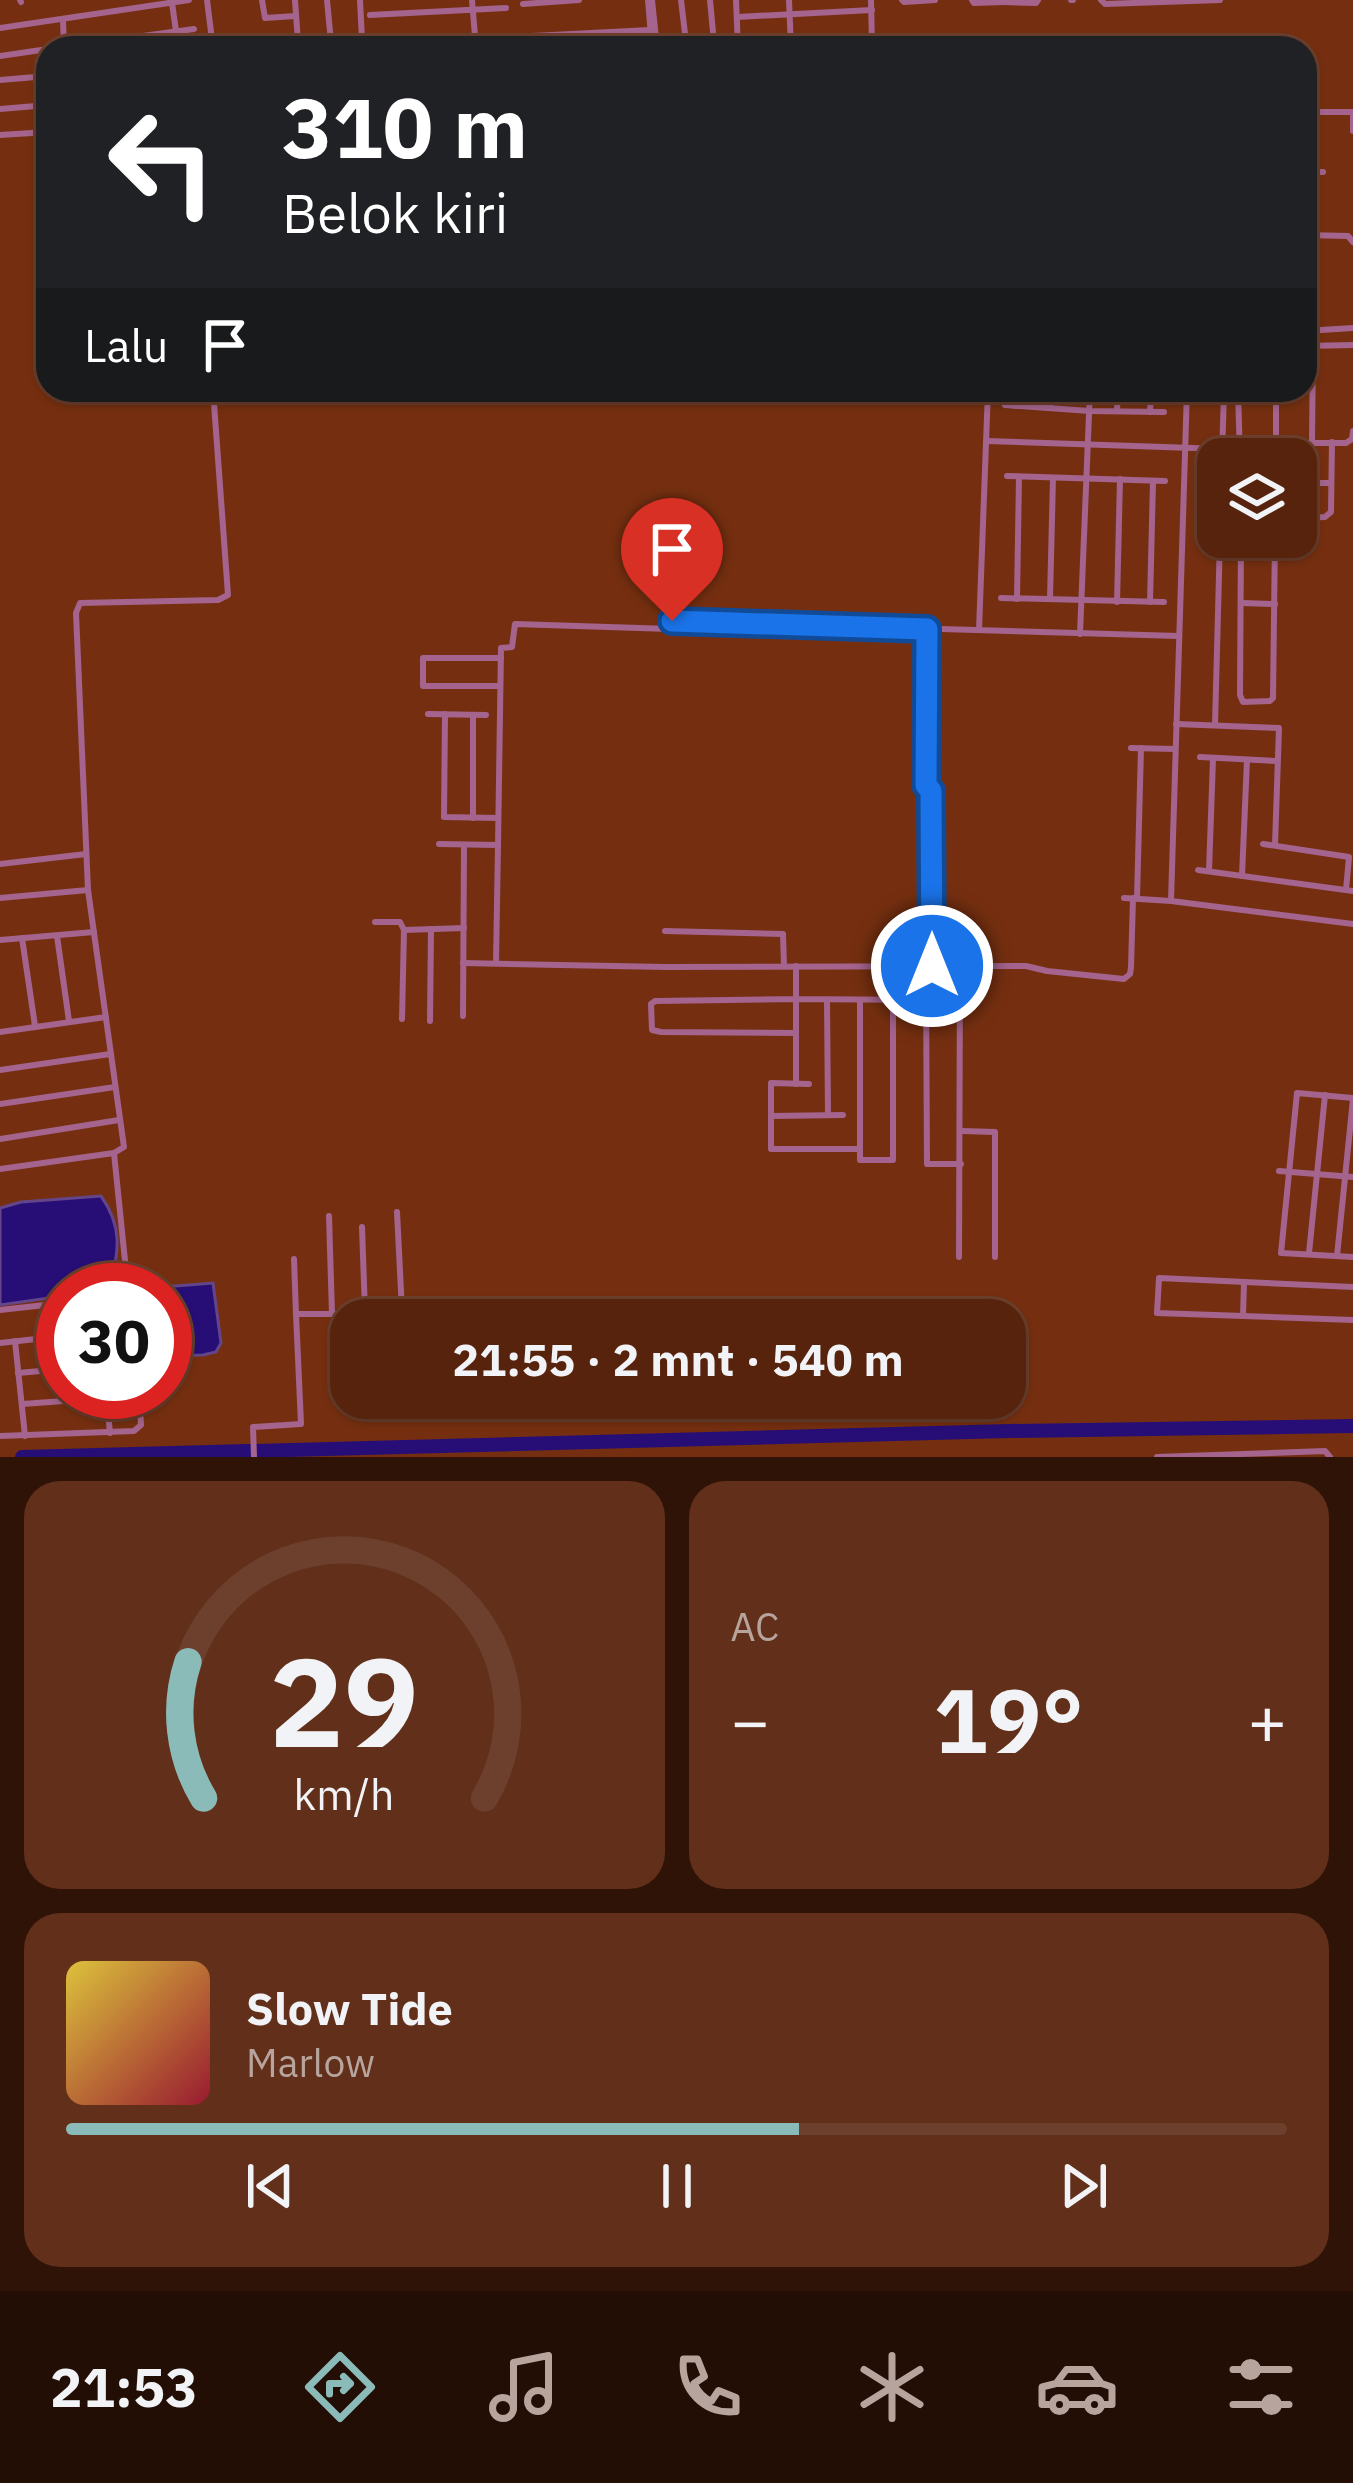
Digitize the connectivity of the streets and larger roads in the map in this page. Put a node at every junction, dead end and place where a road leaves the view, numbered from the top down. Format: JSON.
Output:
{"nodes":[{"id":1,"x":189,"y":0,"type":"edge"},
{"id":2,"x":207,"y":0,"type":"edge"},
{"id":3,"x":262,"y":0,"type":"edge"},
{"id":4,"x":295,"y":0,"type":"edge"},
{"id":5,"x":327,"y":0,"type":"edge"},
{"id":6,"x":360,"y":0,"type":"edge"},
{"id":7,"x":579,"y":0,"type":"edge"},
{"id":8,"x":650,"y":0,"type":"edge"},
{"id":9,"x":681,"y":0,"type":"edge"},
{"id":10,"x":710,"y":0,"type":"edge"},
{"id":11,"x":736,"y":0,"type":"edge"},
{"id":12,"x":789,"y":0,"type":"edge"},
{"id":13,"x":871,"y":0,"type":"edge"},
{"id":14,"x":902,"y":0,"type":"edge"},
{"id":15,"x":935,"y":0,"type":"edge"},
{"id":16,"x":972,"y":0,"type":"edge"},
{"id":17,"x":1038,"y":0,"type":"edge"},
{"id":18,"x":1101,"y":0,"type":"edge"},
{"id":19,"x":1220,"y":0,"type":"edge"},
{"id":20,"x":1004,"y":1,"type":"edge"},
{"id":21,"x":172,"y":3,"type":"edge"},
{"id":22,"x":523,"y":4,"type":"dead end"},
{"id":23,"x":473,"y":5,"type":"edge"},
{"id":24,"x":506,"y":8,"type":"dead end"},
{"id":25,"x":872,"y":10,"type":"junction"},
{"id":26,"x":790,"y":14,"type":"junction"},
{"id":27,"x":370,"y":15,"type":"dead end"},
{"id":28,"x":296,"y":16,"type":"junction"},
{"id":29,"x":737,"y":16,"type":"junction"},
{"id":30,"x":63,"y":19,"type":"junction"},
{"id":31,"x":0,"y":28,"type":"edge"},
{"id":32,"x":194,"y":28,"type":"dead end"},
{"id":33,"x":650,"y":30,"type":"junction"},
{"id":34,"x":176,"y":31,"type":"junction"},
{"id":35,"x":64,"y":36,"type":"edge"},
{"id":36,"x":141,"y":36,"type":"edge"},
{"id":37,"x":212,"y":36,"type":"edge"},
{"id":38,"x":299,"y":36,"type":"edge"},
{"id":39,"x":330,"y":36,"type":"edge"},
{"id":40,"x":362,"y":36,"type":"edge"},
{"id":41,"x":475,"y":36,"type":"edge"},
{"id":42,"x":532,"y":36,"type":"dead end"},
{"id":43,"x":652,"y":36,"type":"edge"},
{"id":44,"x":654,"y":36,"type":"edge"},
{"id":45,"x":685,"y":36,"type":"edge"},
{"id":46,"x":713,"y":36,"type":"edge"},
{"id":47,"x":738,"y":36,"type":"edge"},
{"id":48,"x":790,"y":36,"type":"edge"},
{"id":49,"x":872,"y":36,"type":"edge"},
{"id":50,"x":36,"y":50,"type":"edge"},
{"id":51,"x":0,"y":56,"type":"edge"},
{"id":52,"x":36,"y":77,"type":"edge"},
{"id":53,"x":0,"y":80,"type":"edge"},
{"id":54,"x":36,"y":106,"type":"edge"},
{"id":55,"x":0,"y":109,"type":"edge"},
{"id":56,"x":1317,"y":112,"type":"edge"},
{"id":57,"x":1353,"y":131,"type":"edge"},
{"id":58,"x":36,"y":132,"type":"edge"},
{"id":59,"x":0,"y":135,"type":"edge"},
{"id":60,"x":1317,"y":172,"type":"edge"},
{"id":61,"x":1324,"y":172,"type":"dead end"},
{"id":62,"x":1317,"y":236,"type":"edge"},
{"id":63,"x":1351,"y":237,"type":"edge"},
{"id":64,"x":1353,"y":328,"type":"edge"},
{"id":65,"x":1317,"y":331,"type":"edge"},
{"id":66,"x":1317,"y":346,"type":"edge"},
{"id":67,"x":1353,"y":346,"type":"edge"},
{"id":68,"x":214,"y":402,"type":"edge"},
{"id":69,"x":988,"y":402,"type":"edge"},
{"id":70,"x":1016,"y":402,"type":"edge"},
{"id":71,"x":1050,"y":402,"type":"edge"},
{"id":72,"x":1090,"y":402,"type":"edge"},
{"id":73,"x":1117,"y":402,"type":"edge"},
{"id":74,"x":1150,"y":402,"type":"edge"},
{"id":75,"x":1187,"y":402,"type":"edge"},
{"id":76,"x":1224,"y":402,"type":"edge"},
{"id":77,"x":1238,"y":402,"type":"edge"},
{"id":78,"x":1276,"y":402,"type":"edge"},
{"id":79,"x":1311,"y":402,"type":"edge"},
{"id":80,"x":1005,"y":405,"type":"dead end"},
{"id":81,"x":1016,"y":406,"type":"junction"},
{"id":82,"x":1050,"y":407,"type":"junction"},
{"id":83,"x":1117,"y":410,"type":"junction"},
{"id":84,"x":1090,"y":411,"type":"junction"},
{"id":85,"x":1150,"y":412,"type":"junction"},
{"id":86,"x":1164,"y":412,"type":"dead end"},
{"id":87,"x":1353,"y":431,"type":"edge"},
{"id":88,"x":1222,"y":438,"type":"edge"},
{"id":89,"x":1239,"y":438,"type":"edge"},
{"id":90,"x":1276,"y":438,"type":"edge"},
{"id":91,"x":1312,"y":438,"type":"edge"},
{"id":92,"x":986,"y":441,"type":"junction"},
{"id":93,"x":1317,"y":441,"type":"edge"},
{"id":94,"x":1332,"y":442,"type":"junction"},
{"id":95,"x":1088,"y":445,"type":"junction"},
{"id":96,"x":1186,"y":447,"type":"junction"},
{"id":97,"x":1197,"y":447,"type":"edge"},
{"id":98,"x":1007,"y":476,"type":"dead end"},
{"id":99,"x":1019,"y":477,"type":"junction"},
{"id":100,"x":1053,"y":478,"type":"junction"},
{"id":101,"x":1084,"y":478,"type":"junction"},
{"id":102,"x":1120,"y":479,"type":"junction"},
{"id":103,"x":1154,"y":481,"type":"junction"},
{"id":104,"x":1165,"y":481,"type":"dead end"},
{"id":105,"x":1317,"y":483,"type":"edge"},
{"id":106,"x":1331,"y":483,"type":"junction"},
{"id":107,"x":1317,"y":517,"type":"edge"},
{"id":108,"x":1219,"y":558,"type":"edge"},
{"id":109,"x":1241,"y":558,"type":"edge"},
{"id":110,"x":1275,"y":558,"type":"edge"},
{"id":111,"x":1000,"y":598,"type":"dead end"},
{"id":112,"x":1017,"y":599,"type":"junction"},
{"id":113,"x":1050,"y":599,"type":"junction"},
{"id":114,"x":1081,"y":601,"type":"junction"},
{"id":115,"x":1117,"y":602,"type":"junction"},
{"id":116,"x":1150,"y":602,"type":"junction"},
{"id":117,"x":1164,"y":602,"type":"dead end"},
{"id":118,"x":1241,"y":603,"type":"junction"},
{"id":119,"x":1275,"y":604,"type":"junction"},
{"id":120,"x":927,"y":629,"type":"junction"},
{"id":121,"x":979,"y":630,"type":"junction"},
{"id":122,"x":1080,"y":634,"type":"junction"},
{"id":123,"x":1179,"y":636,"type":"junction"},
{"id":124,"x":500,"y":658,"type":"junction"},
{"id":125,"x":500,"y":686,"type":"junction"},
{"id":126,"x":428,"y":714,"type":"dead end"},
{"id":127,"x":445,"y":714,"type":"junction"},
{"id":128,"x":473,"y":715,"type":"junction"},
{"id":129,"x":486,"y":715,"type":"dead end"},
{"id":130,"x":1177,"y":724,"type":"junction"},
{"id":131,"x":1215,"y":725,"type":"junction"},
{"id":132,"x":1131,"y":748,"type":"dead end"},
{"id":133,"x":1142,"y":748,"type":"junction"},
{"id":134,"x":1175,"y":749,"type":"junction"},
{"id":135,"x":1199,"y":758,"type":"dead end"},
{"id":136,"x":1213,"y":759,"type":"junction"},
{"id":137,"x":1247,"y":760,"type":"junction"},
{"id":138,"x":1277,"y":761,"type":"junction"},
{"id":139,"x":473,"y":818,"type":"junction"},
{"id":140,"x":498,"y":818,"type":"junction"},
{"id":141,"x":439,"y":844,"type":"dead end"},
{"id":142,"x":464,"y":844,"type":"junction"},
{"id":143,"x":1263,"y":844,"type":"dead end"},
{"id":144,"x":498,"y":845,"type":"junction"},
{"id":145,"x":1276,"y":845,"type":"junction"},
{"id":146,"x":86,"y":854,"type":"junction"},
{"id":147,"x":0,"y":864,"type":"edge"},
{"id":148,"x":1198,"y":870,"type":"dead end"},
{"id":149,"x":1209,"y":871,"type":"junction"},
{"id":150,"x":1242,"y":876,"type":"junction"},
{"id":151,"x":88,"y":890,"type":"junction"},
{"id":152,"x":1349,"y":891,"type":"edge"},
{"id":153,"x":0,"y":898,"type":"edge"},
{"id":154,"x":1131,"y":898,"type":"junction"},
{"id":155,"x":1171,"y":901,"type":"junction"},
{"id":156,"x":375,"y":922,"type":"dead end"},
{"id":157,"x":1353,"y":924,"type":"edge"},
{"id":158,"x":464,"y":928,"type":"junction"},
{"id":159,"x":404,"y":929,"type":"junction"},
{"id":160,"x":431,"y":929,"type":"junction"},
{"id":161,"x":665,"y":931,"type":"dead end"},
{"id":162,"x":94,"y":932,"type":"junction"},
{"id":163,"x":56,"y":935,"type":"junction"},
{"id":164,"x":22,"y":938,"type":"junction"},
{"id":165,"x":0,"y":940,"type":"edge"},
{"id":166,"x":464,"y":963,"type":"junction"},
{"id":167,"x":496,"y":964,"type":"junction"},
{"id":168,"x":784,"y":966,"type":"junction"},
{"id":169,"x":796,"y":966,"type":"junction"},
{"id":170,"x":932,"y":966,"type":"junction"},
{"id":171,"x":960,"y":966,"type":"junction"},
{"id":172,"x":926,"y":983,"type":"dead end"},
{"id":173,"x":796,"y":1000,"type":"junction"},
{"id":174,"x":827,"y":1000,"type":"junction"},
{"id":175,"x":860,"y":1000,"type":"junction"},
{"id":176,"x":892,"y":1000,"type":"junction"},
{"id":177,"x":926,"y":1000,"type":"junction"},
{"id":178,"x":106,"y":1016,"type":"junction"},
{"id":179,"x":463,"y":1016,"type":"dead end"},
{"id":180,"x":402,"y":1019,"type":"dead end"},
{"id":181,"x":69,"y":1021,"type":"junction"},
{"id":182,"x":430,"y":1021,"type":"dead end"},
{"id":183,"x":0,"y":1022,"type":"edge"},
{"id":184,"x":34,"y":1026,"type":"junction"},
{"id":185,"x":1,"y":1032,"type":"edge"},
{"id":186,"x":796,"y":1033,"type":"junction"},
{"id":187,"x":110,"y":1054,"type":"junction"},
{"id":188,"x":0,"y":1070,"type":"edge"},
{"id":189,"x":796,"y":1084,"type":"junction"},
{"id":190,"x":809,"y":1084,"type":"dead end"},
{"id":191,"x":116,"y":1087,"type":"junction"},
{"id":192,"x":1325,"y":1095,"type":"junction"},
{"id":193,"x":1353,"y":1098,"type":"edge"},
{"id":194,"x":0,"y":1104,"type":"edge"},
{"id":195,"x":827,"y":1115,"type":"junction"},
{"id":196,"x":843,"y":1115,"type":"dead end"},
{"id":197,"x":771,"y":1116,"type":"junction"},
{"id":198,"x":119,"y":1120,"type":"junction"},
{"id":199,"x":961,"y":1131,"type":"junction"},
{"id":200,"x":0,"y":1139,"type":"edge"},
{"id":201,"x":860,"y":1149,"type":"junction"},
{"id":202,"x":114,"y":1153,"type":"junction"},
{"id":203,"x":961,"y":1164,"type":"junction"},
{"id":204,"x":0,"y":1169,"type":"edge"},
{"id":205,"x":1279,"y":1171,"type":"dead end"},
{"id":206,"x":1289,"y":1172,"type":"junction"},
{"id":207,"x":1317,"y":1174,"type":"junction"},
{"id":208,"x":1349,"y":1177,"type":"edge"},
{"id":209,"x":398,"y":1212,"type":"dead end"},
{"id":210,"x":329,"y":1216,"type":"dead end"},
{"id":211,"x":362,"y":1227,"type":"dead end"},
{"id":212,"x":1309,"y":1255,"type":"junction"},
{"id":213,"x":959,"y":1256,"type":"dead end"},
{"id":214,"x":995,"y":1257,"type":"dead end"},
{"id":215,"x":1337,"y":1257,"type":"junction"},
{"id":216,"x":1353,"y":1258,"type":"edge"},
{"id":217,"x":294,"y":1259,"type":"dead end"},
{"id":218,"x":125,"y":1263,"type":"edge"},
{"id":219,"x":1244,"y":1282,"type":"junction"},
{"id":220,"x":1353,"y":1287,"type":"edge"},
{"id":221,"x":332,"y":1299,"type":"edge"},
{"id":222,"x":365,"y":1299,"type":"edge"},
{"id":223,"x":401,"y":1299,"type":"edge"},
{"id":224,"x":36,"y":1306,"type":"edge"},
{"id":225,"x":0,"y":1310,"type":"edge"},
{"id":226,"x":296,"y":1314,"type":"junction"},
{"id":227,"x":330,"y":1314,"type":"edge"},
{"id":228,"x":1243,"y":1316,"type":"junction"},
{"id":229,"x":1353,"y":1320,"type":"edge"},
{"id":230,"x":36,"y":1339,"type":"edge"},
{"id":231,"x":15,"y":1341,"type":"junction"},
{"id":232,"x":0,"y":1343,"type":"edge"},
{"id":233,"x":36,"y":1371,"type":"edge"},
{"id":234,"x":18,"y":1373,"type":"junction"},
{"id":235,"x":36,"y":1403,"type":"edge"},
{"id":236,"x":22,"y":1405,"type":"junction"},
{"id":237,"x":109,"y":1419,"type":"edge"},
{"id":238,"x":142,"y":1419,"type":"edge"},
{"id":239,"x":110,"y":1433,"type":"junction"},
{"id":240,"x":0,"y":1436,"type":"edge"},
{"id":241,"x":25,"y":1436,"type":"junction"},
{"id":242,"x":1263,"y":1455,"type":"edge"},
{"id":243,"x":1191,"y":1456,"type":"edge"},
{"id":244,"x":254,"y":1457,"type":"edge"},
{"id":245,"x":1157,"y":1457,"type":"edge"},
{"id":246,"x":1330,"y":1457,"type":"edge"}],
"edges":[{"from":1,"to":21,"type":"street"},
{"from":2,"to":37,"type":"street"},
{"from":3,"to":28,"type":"street"},
{"from":4,"to":28,"type":"street"},
{"from":5,"to":39,"type":"street"},
{"from":6,"to":40,"type":"street"},
{"from":7,"to":22,"type":"street"},
{"from":8,"to":33,"type":"street"},
{"from":8,"to":44,"type":"street"},
{"from":9,"to":45,"type":"street"},
{"from":10,"to":46,"type":"street"},
{"from":11,"to":29,"type":"street"},
{"from":12,"to":26,"type":"street"},
{"from":13,"to":25,"type":"street"},
{"from":14,"to":15,"type":"street"},
{"from":16,"to":20,"type":"street"},
{"from":17,"to":20,"type":"street"},
{"from":18,"to":19,"type":"street"},
{"from":21,"to":30,"type":"street"},
{"from":21,"to":34,"type":"street"},
{"from":23,"to":24,"type":"street"},
{"from":23,"to":27,"type":"street"},
{"from":23,"to":41,"type":"street"},
{"from":25,"to":26,"type":"street"},
{"from":25,"to":49,"type":"street"},
{"from":26,"to":29,"type":"street"},
{"from":26,"to":48,"type":"street"},
{"from":28,"to":38,"type":"street"},
{"from":29,"to":47,"type":"street"},
{"from":30,"to":31,"type":"street"},
{"from":30,"to":35,"type":"street"},
{"from":32,"to":34,"type":"street"},
{"from":33,"to":42,"type":"street"},
{"from":33,"to":43,"type":"street"},
{"from":34,"to":36,"type":"street"},
{"from":50,"to":51,"type":"street"},
{"from":52,"to":53,"type":"street"},
{"from":54,"to":55,"type":"street"},
{"from":56,"to":57,"type":"street"},
{"from":58,"to":59,"type":"street"},
{"from":60,"to":61,"type":"street"},
{"from":62,"to":63,"type":"street"},
{"from":64,"to":65,"type":"street"},
{"from":66,"to":67,"type":"street"},
{"from":68,"to":146,"type":"street"},
{"from":69,"to":92,"type":"street"},
{"from":70,"to":81,"type":"street"},
{"from":71,"to":82,"type":"street"},
{"from":72,"to":84,"type":"street"},
{"from":73,"to":83,"type":"street"},
{"from":74,"to":85,"type":"street"},
{"from":75,"to":96,"type":"street"},
{"from":76,"to":88,"type":"street"},
{"from":77,"to":89,"type":"street"},
{"from":78,"to":90,"type":"street"},
{"from":79,"to":91,"type":"street"},
{"from":80,"to":81,"type":"street"},
{"from":81,"to":82,"type":"street"},
{"from":82,"to":84,"type":"street"},
{"from":83,"to":84,"type":"street"},
{"from":83,"to":85,"type":"street"},
{"from":84,"to":95,"type":"street"},
{"from":85,"to":86,"type":"street"},
{"from":87,"to":94,"type":"street"},
{"from":92,"to":95,"type":"street"},
{"from":92,"to":121,"type":"street"},
{"from":93,"to":94,"type":"street"},
{"from":94,"to":106,"type":"street"},
{"from":95,"to":96,"type":"street"},
{"from":95,"to":101,"type":"street"},
{"from":96,"to":97,"type":"street"},
{"from":96,"to":123,"type":"street"},
{"from":98,"to":99,"type":"street"},
{"from":99,"to":100,"type":"street"},
{"from":99,"to":112,"type":"street"},
{"from":100,"to":101,"type":"street"},
{"from":100,"to":113,"type":"street"},
{"from":101,"to":102,"type":"street"},
{"from":101,"to":114,"type":"street"},
{"from":102,"to":103,"type":"street"},
{"from":102,"to":115,"type":"street"},
{"from":103,"to":104,"type":"street"},
{"from":103,"to":116,"type":"street"},
{"from":105,"to":106,"type":"street"},
{"from":106,"to":107,"type":"street"},
{"from":108,"to":131,"type":"street"},
{"from":109,"to":118,"type":"street"},
{"from":110,"to":119,"type":"street"},
{"from":111,"to":112,"type":"street"},
{"from":112,"to":113,"type":"street"},
{"from":113,"to":114,"type":"street"},
{"from":114,"to":115,"type":"street"},
{"from":114,"to":122,"type":"street"},
{"from":115,"to":116,"type":"street"},
{"from":116,"to":117,"type":"street"},
{"from":118,"to":119,"type":"street"},
{"from":118,"to":119,"type":"street"},
{"from":120,"to":121,"type":"street"},
{"from":120,"to":124,"type":"street"},
{"from":120,"to":170,"type":"street"},
{"from":121,"to":122,"type":"street"},
{"from":122,"to":123,"type":"street"},
{"from":123,"to":130,"type":"street"},
{"from":124,"to":125,"type":"street"},
{"from":124,"to":125,"type":"street"},
{"from":125,"to":140,"type":"street"},
{"from":126,"to":127,"type":"street"},
{"from":127,"to":128,"type":"street"},
{"from":127,"to":139,"type":"street"},
{"from":128,"to":129,"type":"street"},
{"from":128,"to":139,"type":"street"},
{"from":130,"to":131,"type":"street"},
{"from":130,"to":134,"type":"street"},
{"from":131,"to":138,"type":"street"},
{"from":132,"to":133,"type":"street"},
{"from":133,"to":134,"type":"street"},
{"from":133,"to":154,"type":"street"},
{"from":134,"to":155,"type":"street"},
{"from":135,"to":136,"type":"street"},
{"from":136,"to":137,"type":"street"},
{"from":136,"to":149,"type":"street"},
{"from":137,"to":138,"type":"street"},
{"from":137,"to":150,"type":"street"},
{"from":138,"to":145,"type":"street"},
{"from":139,"to":140,"type":"street"},
{"from":140,"to":144,"type":"street"},
{"from":141,"to":142,"type":"street"},
{"from":142,"to":144,"type":"street"},
{"from":142,"to":158,"type":"street"},
{"from":143,"to":145,"type":"street"},
{"from":144,"to":167,"type":"street"},
{"from":145,"to":152,"type":"street"},
{"from":146,"to":147,"type":"street"},
{"from":146,"to":151,"type":"street"},
{"from":148,"to":149,"type":"street"},
{"from":149,"to":150,"type":"street"},
{"from":150,"to":152,"type":"street"},
{"from":151,"to":153,"type":"street"},
{"from":151,"to":162,"type":"street"},
{"from":154,"to":155,"type":"street"},
{"from":154,"to":171,"type":"street"},
{"from":155,"to":157,"type":"street"},
{"from":156,"to":159,"type":"street"},
{"from":158,"to":160,"type":"street"},
{"from":158,"to":166,"type":"street"},
{"from":159,"to":160,"type":"street"},
{"from":159,"to":180,"type":"street"},
{"from":160,"to":182,"type":"street"},
{"from":161,"to":168,"type":"street"},
{"from":162,"to":163,"type":"street"},
{"from":162,"to":178,"type":"street"},
{"from":163,"to":164,"type":"street"},
{"from":163,"to":181,"type":"street"},
{"from":164,"to":165,"type":"street"},
{"from":164,"to":184,"type":"street"},
{"from":166,"to":167,"type":"street"},
{"from":166,"to":179,"type":"street"},
{"from":167,"to":168,"type":"street"},
{"from":168,"to":169,"type":"street"},
{"from":169,"to":170,"type":"street"},
{"from":169,"to":173,"type":"street"},
{"from":170,"to":171,"type":"street"},
{"from":171,"to":199,"type":"street"},
{"from":172,"to":177,"type":"street"},
{"from":173,"to":174,"type":"street"},
{"from":173,"to":186,"type":"street"},
{"from":173,"to":186,"type":"street"},
{"from":174,"to":175,"type":"street"},
{"from":174,"to":195,"type":"street"},
{"from":175,"to":176,"type":"street"},
{"from":175,"to":201,"type":"street"},
{"from":176,"to":177,"type":"street"},
{"from":176,"to":201,"type":"street"},
{"from":177,"to":203,"type":"street"},
{"from":178,"to":181,"type":"street"},
{"from":178,"to":187,"type":"street"},
{"from":181,"to":184,"type":"street"},
{"from":183,"to":185,"type":"street"},
{"from":184,"to":185,"type":"street"},
{"from":186,"to":189,"type":"street"},
{"from":187,"to":188,"type":"street"},
{"from":187,"to":191,"type":"street"},
{"from":189,"to":190,"type":"street"},
{"from":189,"to":197,"type":"street"},
{"from":191,"to":194,"type":"street"},
{"from":191,"to":198,"type":"street"},
{"from":192,"to":193,"type":"street"},
{"from":192,"to":206,"type":"street"},
{"from":192,"to":207,"type":"street"},
{"from":193,"to":208,"type":"street"},
{"from":195,"to":196,"type":"street"},
{"from":195,"to":197,"type":"street"},
{"from":197,"to":201,"type":"street"},
{"from":198,"to":200,"type":"street"},
{"from":198,"to":202,"type":"street"},
{"from":199,"to":203,"type":"street"},
{"from":199,"to":214,"type":"street"},
{"from":202,"to":204,"type":"street"},
{"from":202,"to":218,"type":"street"},
{"from":203,"to":213,"type":"street"},
{"from":205,"to":206,"type":"street"},
{"from":206,"to":207,"type":"street"},
{"from":206,"to":212,"type":"street"},
{"from":207,"to":208,"type":"street"},
{"from":207,"to":212,"type":"street"},
{"from":208,"to":215,"type":"street"},
{"from":209,"to":223,"type":"street"},
{"from":210,"to":221,"type":"street"},
{"from":211,"to":222,"type":"street"},
{"from":212,"to":215,"type":"street"},
{"from":215,"to":216,"type":"street"},
{"from":217,"to":226,"type":"street"},
{"from":219,"to":220,"type":"street"},
{"from":219,"to":228,"type":"street"},
{"from":219,"to":228,"type":"street"},
{"from":224,"to":225,"type":"street"},
{"from":226,"to":227,"type":"street"},
{"from":226,"to":244,"type":"street"},
{"from":228,"to":229,"type":"street"},
{"from":230,"to":231,"type":"street"},
{"from":231,"to":232,"type":"street"},
{"from":231,"to":234,"type":"street"},
{"from":233,"to":234,"type":"street"},
{"from":234,"to":236,"type":"street"},
{"from":235,"to":236,"type":"street"},
{"from":236,"to":241,"type":"street"},
{"from":237,"to":239,"type":"street"},
{"from":238,"to":239,"type":"street"},
{"from":239,"to":241,"type":"street"},
{"from":240,"to":241,"type":"street"},
{"from":242,"to":243,"type":"street"},
{"from":242,"to":246,"type":"street"},
{"from":243,"to":245,"type":"street"}]}
